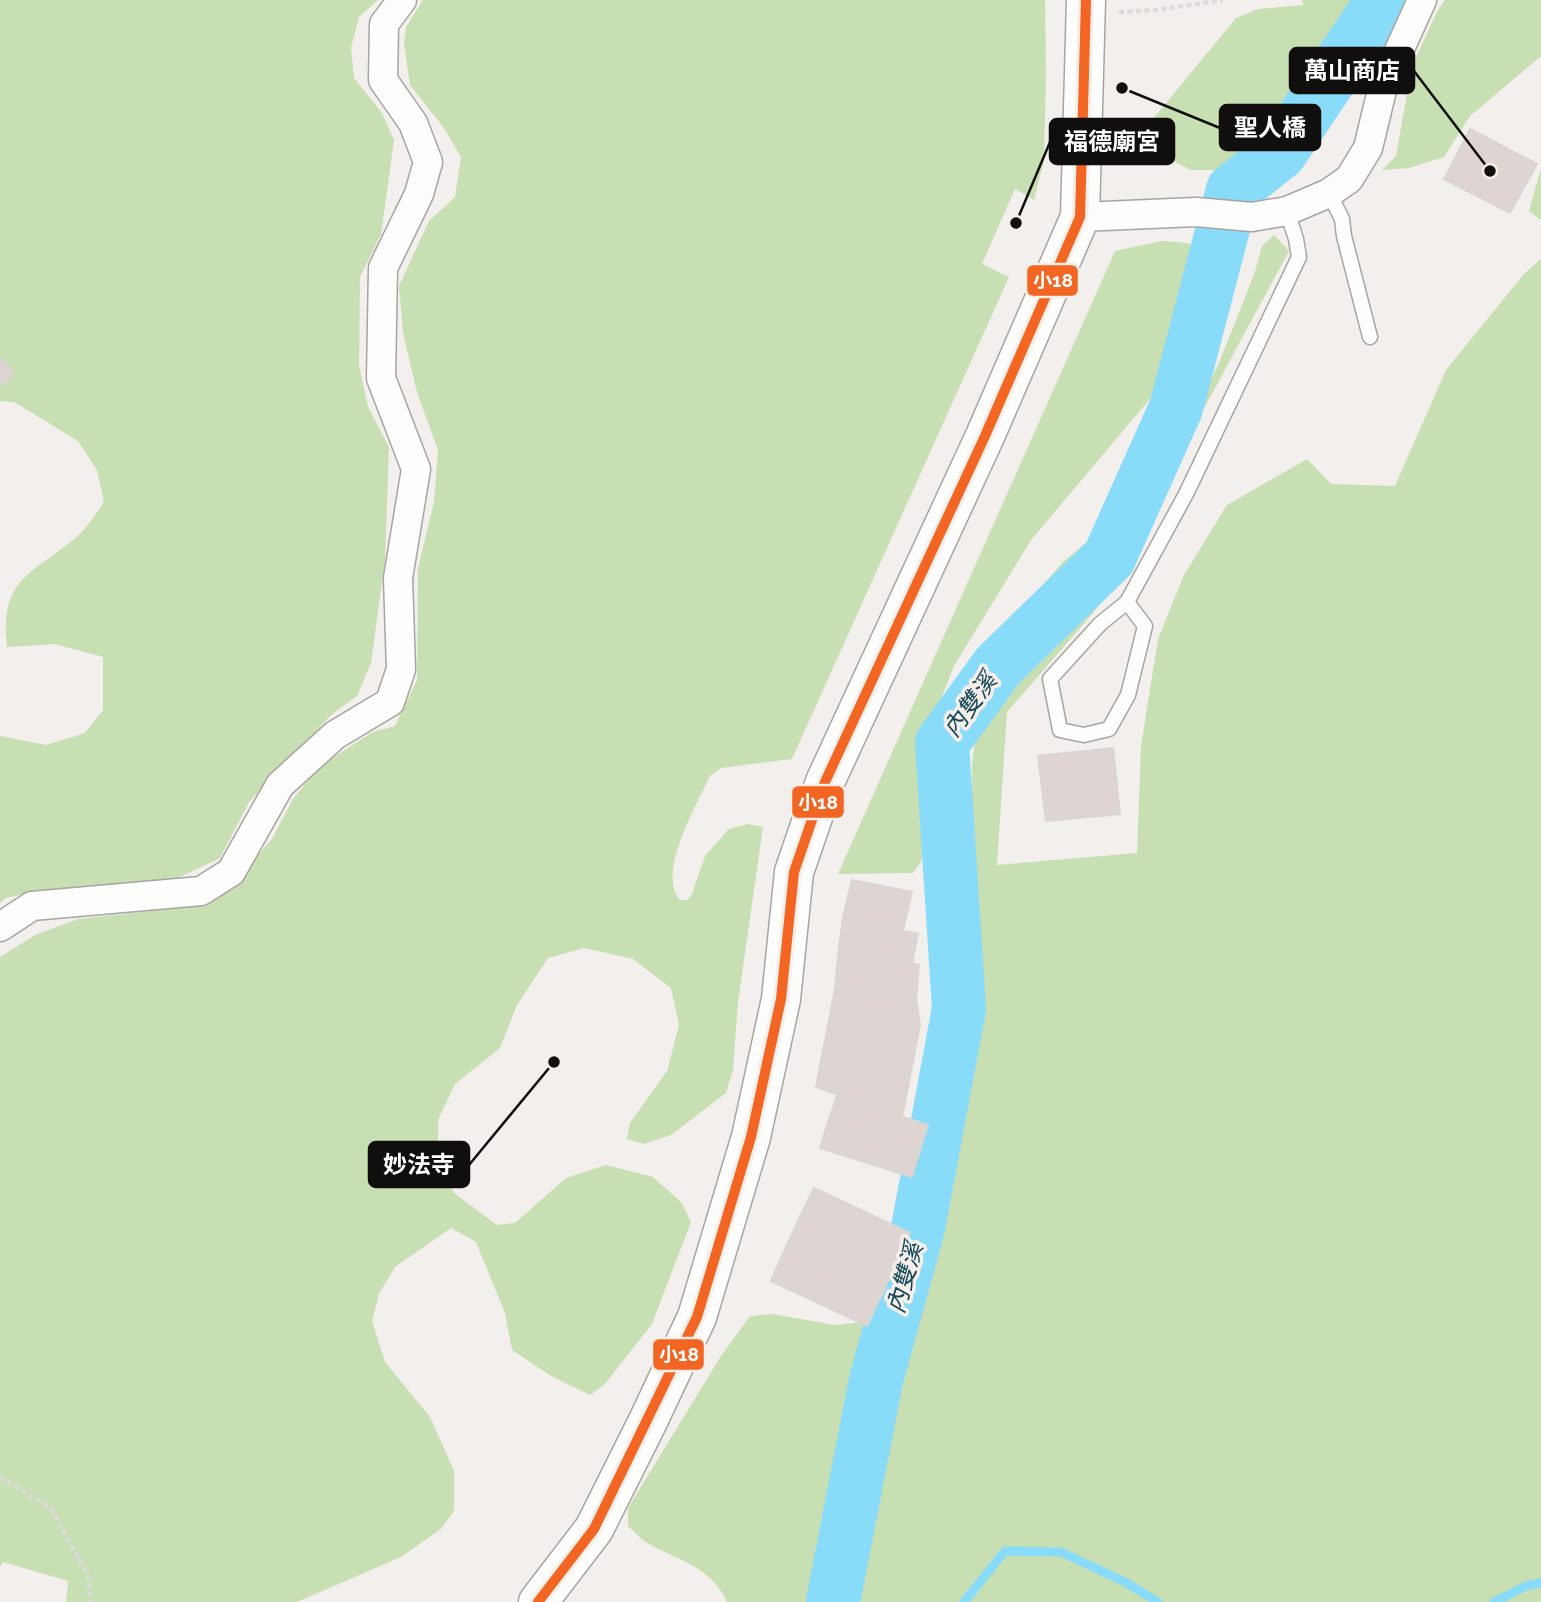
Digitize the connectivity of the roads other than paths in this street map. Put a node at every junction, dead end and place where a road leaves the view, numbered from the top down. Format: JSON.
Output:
{"nodes":[{"id":1,"x":402,"y":0,"type":"edge"},
{"id":2,"x":1086,"y":0,"type":"edge"},
{"id":3,"x":1422,"y":0,"type":"edge"},
{"id":4,"x":1329,"y":193,"type":"junction"},
{"id":5,"x":1287,"y":211,"type":"junction"},
{"id":6,"x":1080,"y":218,"type":"junction"},
{"id":7,"x":1370,"y":337,"type":"dead end"},
{"id":8,"x":1128,"y":602,"type":"junction"},
{"id":9,"x":0,"y":927,"type":"edge"},
{"id":10,"x":538,"y":1602,"type":"edge"}],
"edges":[{"from":1,"to":9,"type":"street"},
{"from":2,"to":6,"type":"street"},
{"from":3,"to":4,"type":"street"},
{"from":4,"to":5,"type":"street"},
{"from":4,"to":7,"type":"lane"},
{"from":5,"to":6,"type":"street"},
{"from":5,"to":8,"type":"lane"},
{"from":6,"to":10,"type":"street"},
{"from":8,"to":8,"type":"lane"}]}
